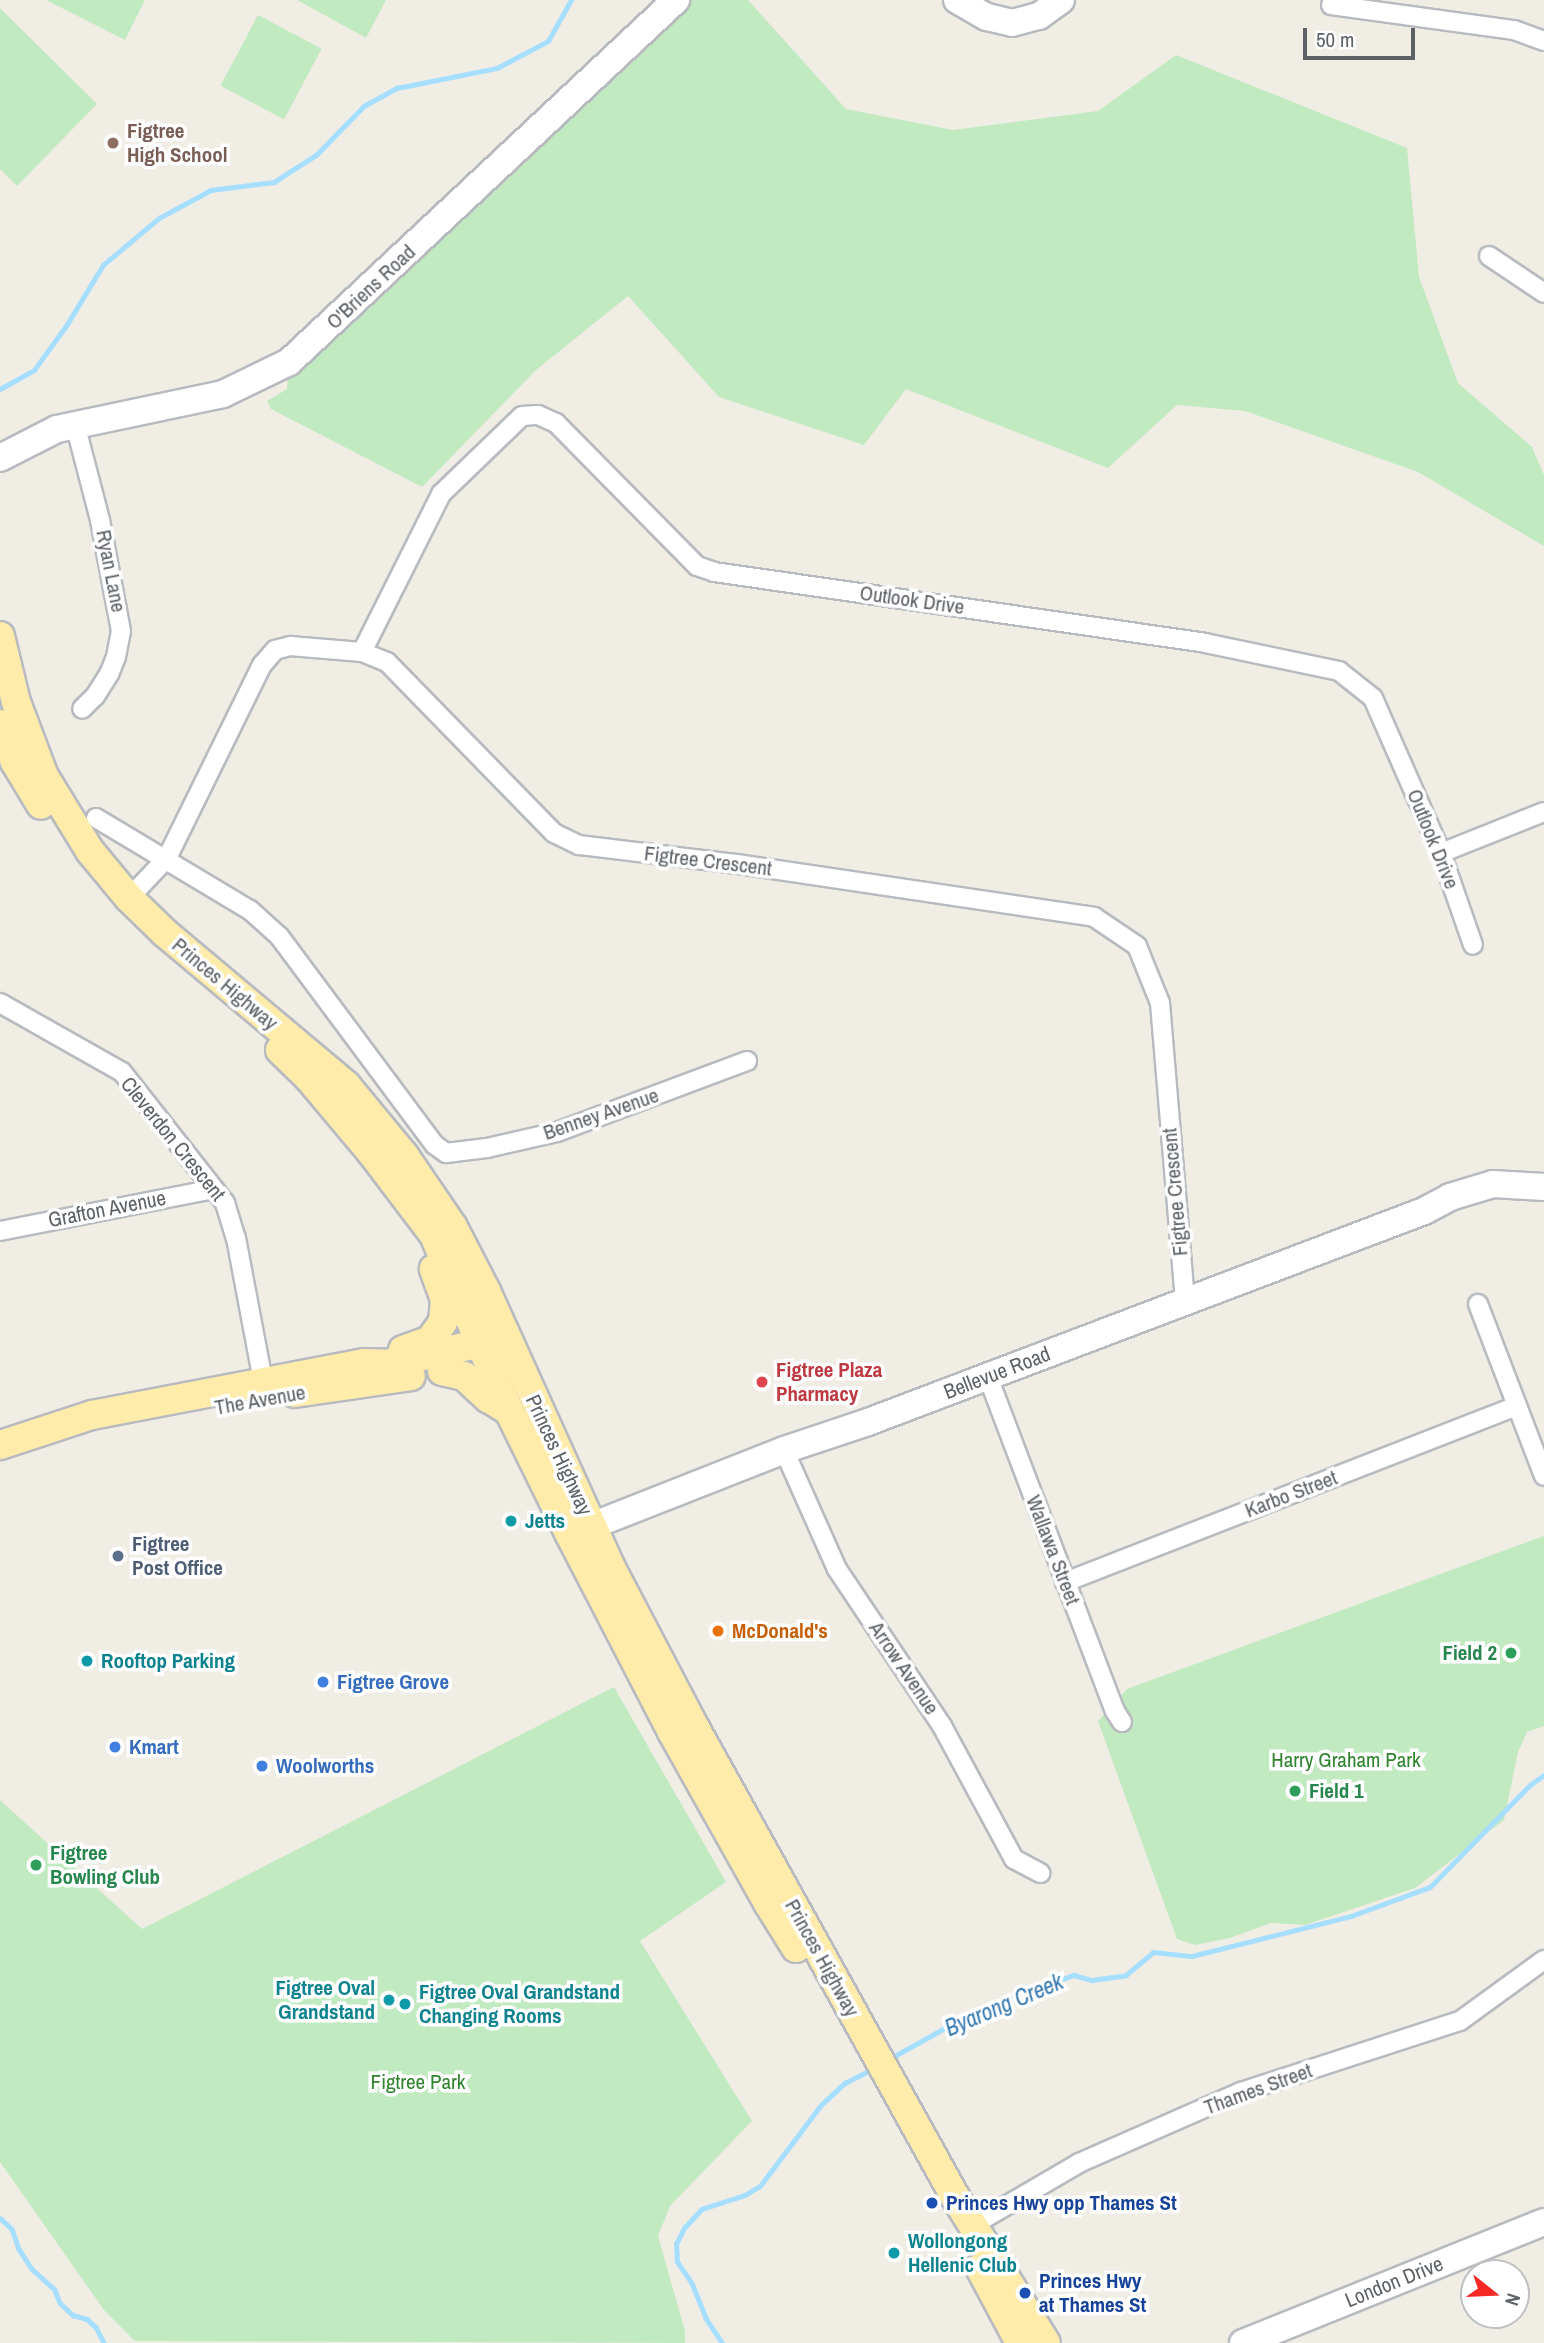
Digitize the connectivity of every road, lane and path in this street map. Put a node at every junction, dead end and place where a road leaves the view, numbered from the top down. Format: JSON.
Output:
{"nodes":[{"id":1,"x":676,"y":0,"type":"edge"},
{"id":2,"x":957,"y":0,"type":"edge"},
{"id":3,"x":1062,"y":0,"type":"edge"},
{"id":4,"x":1331,"y":5,"type":"dead end"},
{"id":5,"x":1544,"y":41,"type":"edge"},
{"id":6,"x":1489,"y":256,"type":"dead end"},
{"id":7,"x":1544,"y":293,"type":"edge"},
{"id":8,"x":75,"y":424,"type":"junction"},
{"id":9,"x":0,"y":458,"type":"edge"},
{"id":10,"x":0,"y":636,"type":"edge"},
{"id":11,"x":362,"y":652,"type":"junction"},
{"id":12,"x":82,"y":709,"type":"dead end"},
{"id":13,"x":0,"y":724,"type":"edge"},
{"id":14,"x":1544,"y":813,"type":"edge"},
{"id":15,"x":96,"y":818,"type":"dead end"},
{"id":16,"x":1441,"y":853,"type":"junction"},
{"id":17,"x":167,"y":858,"type":"junction"},
{"id":18,"x":129,"y":898,"type":"junction"},
{"id":19,"x":1473,"y":945,"type":"dead end"},
{"id":20,"x":0,"y":1003,"type":"edge"},
{"id":21,"x":747,"y":1061,"type":"dead end"},
{"id":22,"x":371,"y":1152,"type":"junction"},
{"id":23,"x":1544,"y":1187,"type":"edge"},
{"id":24,"x":214,"y":1189,"type":"junction"},
{"id":25,"x":1544,"y":1205,"type":"edge"},
{"id":26,"x":1424,"y":1211,"type":"junction"},
{"id":27,"x":0,"y":1231,"type":"edge"},
{"id":28,"x":1185,"y":1301,"type":"junction"},
{"id":29,"x":1478,"y":1304,"type":"dead end"},
{"id":30,"x":497,"y":1349,"type":"junction"},
{"id":31,"x":364,"y":1363,"type":"junction"},
{"id":32,"x":442,"y":1371,"type":"junction"},
{"id":33,"x":988,"y":1377,"type":"junction"},
{"id":34,"x":263,"y":1381,"type":"junction"},
{"id":35,"x":1517,"y":1406,"type":"junction"},
{"id":36,"x":509,"y":1411,"type":"junction"},
{"id":37,"x":3,"y":1444,"type":"edge"},
{"id":38,"x":784,"y":1450,"type":"junction"},
{"id":39,"x":1544,"y":1476,"type":"edge"},
{"id":40,"x":581,"y":1530,"type":"junction"},
{"id":41,"x":1065,"y":1582,"type":"junction"},
{"id":42,"x":1122,"y":1722,"type":"dead end"},
{"id":43,"x":1040,"y":1873,"type":"dead end"},
{"id":44,"x":1544,"y":1959,"type":"edge"},
{"id":45,"x":883,"y":2083,"type":"junction"},
{"id":46,"x":1544,"y":2222,"type":"edge"},
{"id":47,"x":973,"y":2225,"type":"junction"},
{"id":48,"x":1263,"y":2340,"type":"edge"},
{"id":49,"x":1020,"y":2343,"type":"edge"},
{"id":50,"x":1046,"y":2343,"type":"edge"}],
"edges":[{"from":1,"to":8,"type":"street","name":"O'Briens Road"},
{"from":2,"to":3,"type":"street"},
{"from":4,"to":5,"type":"street"},
{"from":6,"to":7,"type":"street"},
{"from":8,"to":9,"type":"street","name":"O'Briens Road"},
{"from":8,"to":12,"type":"street","name":"Ryan Lane"},
{"from":10,"to":18,"type":"main road","name":"Princes Highway"},
{"from":11,"to":16,"type":"street","name":"Outlook Drive"},
{"from":11,"to":17,"type":"street","name":"Figtree Crescent"},
{"from":11,"to":28,"type":"street","name":"Figtree Crescent"},
{"from":13,"to":22,"type":"main road","name":"Princes Highway"},
{"from":14,"to":16,"type":"street"},
{"from":15,"to":17,"type":"street"},
{"from":16,"to":19,"type":"street","name":"Outlook Drive"},
{"from":17,"to":18,"type":"street","name":"Figtree Crescent"},
{"from":17,"to":21,"type":"street","name":"Benney Avenue"},
{"from":18,"to":30,"type":"main road","name":"Princes Highway"},
{"from":20,"to":24,"type":"street","name":"Cleverdon Crescent"},
{"from":22,"to":30,"type":"main road","name":"Princes Highway"},
{"from":22,"to":31,"type":"main road"},
{"from":23,"to":26,"type":"street","name":"Bellevue Road"},
{"from":24,"to":27,"type":"street","name":"Grafton Avenue"},
{"from":24,"to":34,"type":"street","name":"Cleverdon Crescent"},
{"from":25,"to":26,"type":"street","name":"Bellevue Road"},
{"from":26,"to":28,"type":"street","name":"Bellevue Road"},
{"from":28,"to":33,"type":"street","name":"Bellevue Road"},
{"from":29,"to":35,"type":"street"},
{"from":30,"to":31,"type":"main road","name":"The Avenue"},
{"from":30,"to":32,"type":"main road","name":"The Avenue"},
{"from":30,"to":36,"type":"main road","name":"Princes Highway"},
{"from":30,"to":40,"type":"main road","name":"Princes Highway"},
{"from":31,"to":34,"type":"main road","name":"The Avenue"},
{"from":32,"to":36,"type":"main road"},
{"from":32,"to":37,"type":"main road","name":"The Avenue"},
{"from":33,"to":38,"type":"street","name":"Bellevue Road"},
{"from":33,"to":41,"type":"street","name":"Wallawa Street"},
{"from":34,"to":37,"type":"main road","name":"The Avenue"},
{"from":35,"to":39,"type":"street"},
{"from":35,"to":41,"type":"street","name":"Karbo Street"},
{"from":36,"to":40,"type":"main road","name":"Princes Highway"},
{"from":38,"to":40,"type":"street","name":"Bellevue Road"},
{"from":38,"to":43,"type":"street","name":"Arrow Avenue"},
{"from":40,"to":45,"type":"main road","name":"Princes Highway"},
{"from":41,"to":42,"type":"street","name":"Wallawa Street"},
{"from":44,"to":47,"type":"street","name":"Thames Street"},
{"from":45,"to":47,"type":"main road","name":"Princes Highway"},
{"from":45,"to":49,"type":"main road","name":"Princes Highway"},
{"from":46,"to":48,"type":"street","name":"London Drive"},
{"from":47,"to":50,"type":"main road","name":"Princes Highway"}]}
